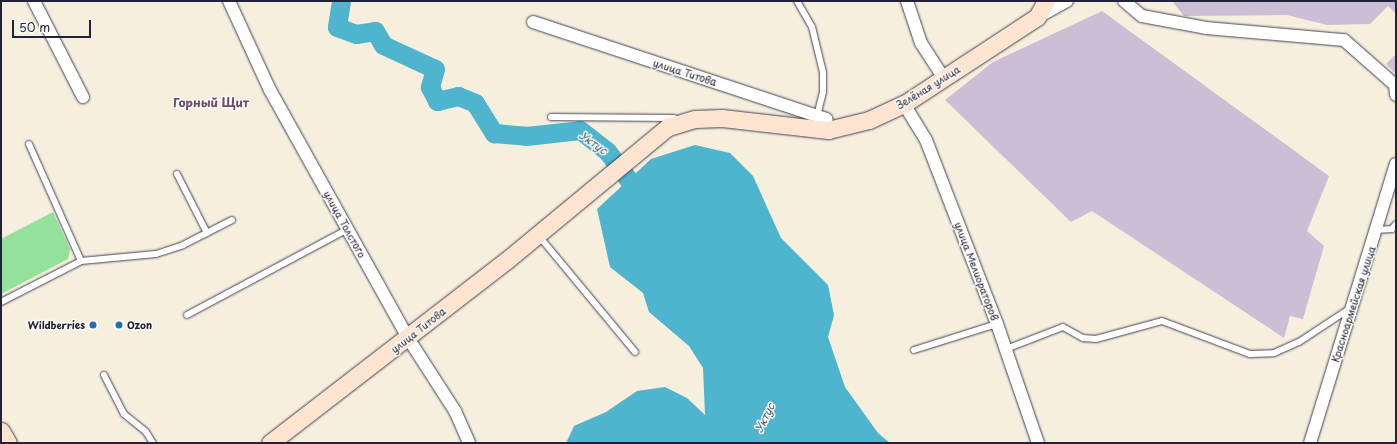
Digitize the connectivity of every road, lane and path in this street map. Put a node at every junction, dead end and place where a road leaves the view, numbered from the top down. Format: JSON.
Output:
{"nodes":[{"id":1,"x":34,"y":1,"type":"edge"},
{"id":2,"x":229,"y":1,"type":"edge"},
{"id":3,"x":798,"y":1,"type":"edge"},
{"id":4,"x":907,"y":1,"type":"edge"},
{"id":5,"x":1046,"y":1,"type":"edge"},
{"id":6,"x":1067,"y":1,"type":"edge"},
{"id":7,"x":1124,"y":1,"type":"edge"},
{"id":8,"x":1036,"y":17,"type":"junction"},
{"id":9,"x":533,"y":22,"type":"dead end"},
{"id":10,"x":943,"y":77,"type":"junction"},
{"id":11,"x":1396,"y":88,"type":"edge"},
{"id":12,"x":83,"y":97,"type":"dead end"},
{"id":13,"x":904,"y":104,"type":"junction"},
{"id":14,"x":817,"y":116,"type":"junction"},
{"id":15,"x":550,"y":117,"type":"dead end"},
{"id":16,"x":695,"y":119,"type":"junction"},
{"id":17,"x":668,"y":127,"type":"joint"},
{"id":18,"x":828,"y":130,"type":"junction"},
{"id":19,"x":28,"y":144,"type":"dead end"},
{"id":20,"x":1396,"y":164,"type":"edge"},
{"id":21,"x":177,"y":174,"type":"dead end"},
{"id":22,"x":232,"y":220,"type":"dead end"},
{"id":23,"x":1396,"y":224,"type":"edge"},
{"id":24,"x":348,"y":230,"type":"junction"},
{"id":25,"x":1376,"y":230,"type":"junction"},
{"id":26,"x":207,"y":233,"type":"junction"},
{"id":27,"x":538,"y":235,"type":"junction"},
{"id":28,"x":81,"y":261,"type":"junction"},
{"id":29,"x":1,"y":302,"type":"edge"},
{"id":30,"x":1350,"y":308,"type":"junction"},
{"id":31,"x":187,"y":315,"type":"dead end"},
{"id":32,"x":997,"y":324,"type":"junction"},
{"id":33,"x":408,"y":338,"type":"junction"},
{"id":34,"x":1006,"y":349,"type":"junction"},
{"id":35,"x":914,"y":350,"type":"dead end"},
{"id":36,"x":635,"y":352,"type":"dead end"},
{"id":37,"x":104,"y":375,"type":"dead end"},
{"id":38,"x":1,"y":431,"type":"edge"},
{"id":39,"x":274,"y":442,"type":"edge"},
{"id":40,"x":8,"y":443,"type":"edge"},
{"id":41,"x":153,"y":443,"type":"edge"},
{"id":42,"x":469,"y":443,"type":"edge"},
{"id":43,"x":1038,"y":443,"type":"edge"},
{"id":44,"x":1310,"y":443,"type":"edge"}],
"edges":[{"from":1,"to":12,"type":"street"},
{"from":2,"to":24,"type":"street","name":"улица Толстого"},
{"from":3,"to":14,"type":"lane"},
{"from":4,"to":10,"type":"street"},
{"from":5,"to":8,"type":"street"},
{"from":6,"to":8,"type":"street"},
{"from":7,"to":11,"type":"street"},
{"from":8,"to":10,"type":"street","name":"Зелёная улица"},
{"from":9,"to":14,"type":"street","name":"улица Титова"},
{"from":10,"to":13,"type":"street","name":"Зелёная улица"},
{"from":13,"to":18,"type":"street","name":"Зелёная улица"},
{"from":13,"to":32,"type":"street","name":"улица Мелиораторов"},
{"from":14,"to":18,"type":"street"},
{"from":15,"to":16,"type":"lane"},
{"from":16,"to":17,"type":"street","name":"Зелёная улица"},
{"from":16,"to":18,"type":"street","name":"Зелёная улица"},
{"from":17,"to":27,"type":"street","name":"улица Титова"},
{"from":19,"to":28,"type":"lane"},
{"from":20,"to":25,"type":"street","name":"Красноармейская улица"},
{"from":21,"to":26,"type":"lane"},
{"from":22,"to":26,"type":"lane"},
{"from":23,"to":25,"type":"lane"},
{"from":24,"to":31,"type":"lane"},
{"from":24,"to":33,"type":"street","name":"улица Толстого"},
{"from":25,"to":30,"type":"street","name":"Красноармейская улица"},
{"from":26,"to":28,"type":"lane"},
{"from":27,"to":33,"type":"street","name":"улица Титова"},
{"from":27,"to":36,"type":"lane"},
{"from":28,"to":29,"type":"lane"},
{"from":30,"to":34,"type":"lane"},
{"from":30,"to":44,"type":"street","name":"Красноармейская улица"},
{"from":32,"to":34,"type":"street","name":"улица Мелиораторов"},
{"from":32,"to":35,"type":"lane"},
{"from":33,"to":39,"type":"street","name":"улица Титова"},
{"from":33,"to":42,"type":"street","name":"улица Толстого"},
{"from":34,"to":43,"type":"street","name":"улица Мелиораторов"},
{"from":37,"to":41,"type":"lane"},
{"from":38,"to":40,"type":"street"}]}
